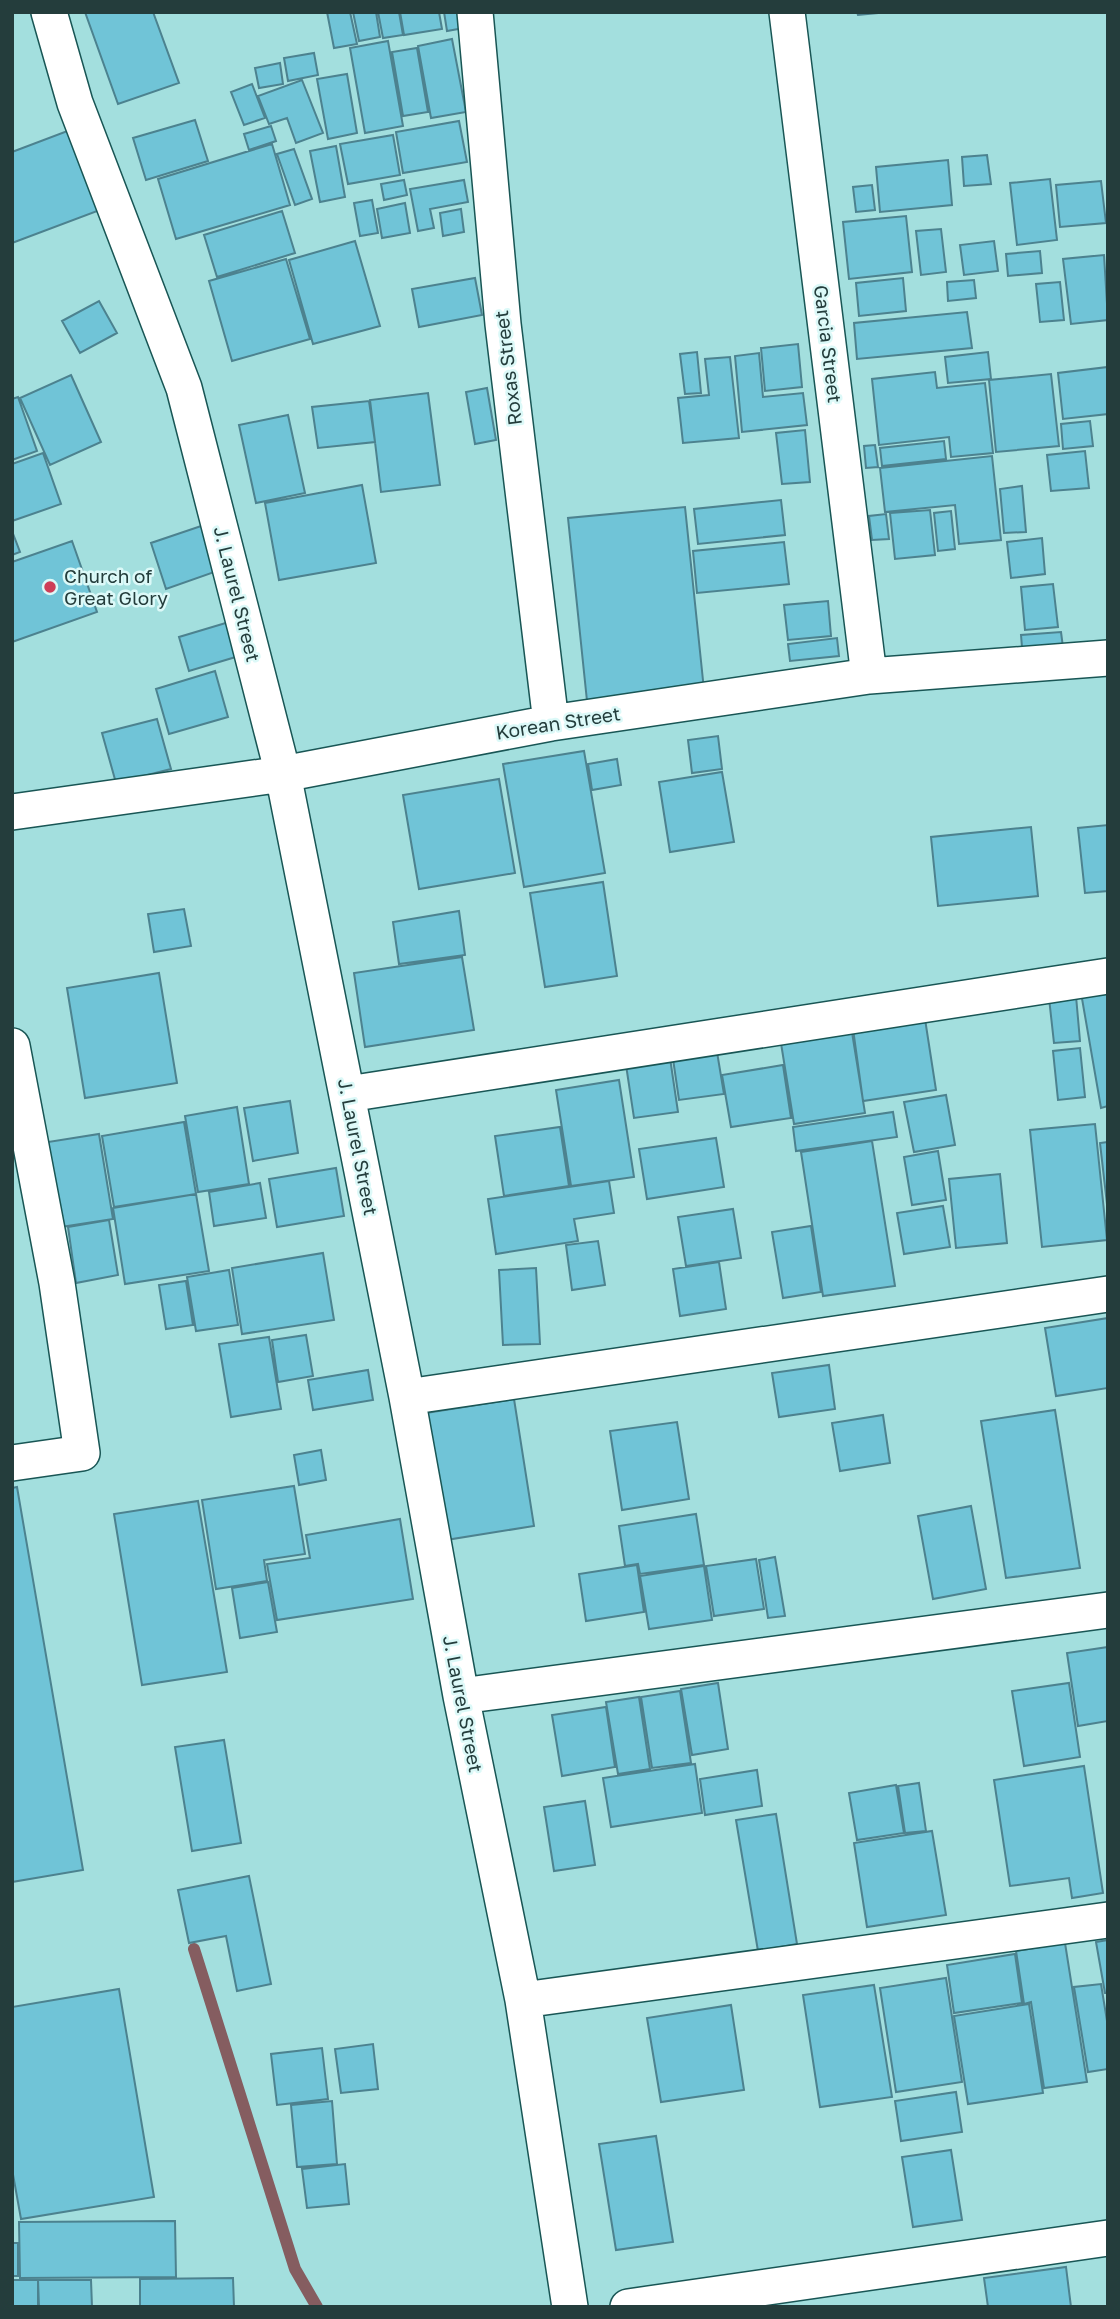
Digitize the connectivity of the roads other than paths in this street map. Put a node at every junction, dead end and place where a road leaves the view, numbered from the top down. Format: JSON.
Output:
{"nodes":[{"id":1,"x":49,"y":12,"type":"edge"},
{"id":2,"x":475,"y":12,"type":"edge"},
{"id":3,"x":787,"y":12,"type":"edge"},
{"id":4,"x":1108,"y":658,"type":"edge"},
{"id":5,"x":869,"y":676,"type":"junction"},
{"id":6,"x":551,"y":723,"type":"junction"},
{"id":7,"x":283,"y":774,"type":"junction"},
{"id":8,"x":12,"y":812,"type":"edge"},
{"id":9,"x":1108,"y":976,"type":"edge"},
{"id":10,"x":12,"y":1045,"type":"edge"},
{"id":11,"x":348,"y":1094,"type":"junction"},
{"id":12,"x":1108,"y":1294,"type":"edge"},
{"id":13,"x":407,"y":1397,"type":"junction"},
{"id":14,"x":12,"y":1463,"type":"edge"},
{"id":15,"x":1108,"y":1610,"type":"edge"},
{"id":16,"x":461,"y":1696,"type":"junction"},
{"id":17,"x":1108,"y":1920,"type":"edge"},
{"id":18,"x":523,"y":2000,"type":"junction"},
{"id":19,"x":1108,"y":2238,"type":"edge"},
{"id":20,"x":570,"y":2307,"type":"edge"},
{"id":21,"x":628,"y":2307,"type":"edge"}],
"edges":[{"from":1,"to":7,"type":"street","name":"J. Laurel Street"},
{"from":2,"to":6,"type":"street","name":"Roxas Street"},
{"from":3,"to":5,"type":"street","name":"Garcia Street"},
{"from":4,"to":5,"type":"street","name":"Korean Street"},
{"from":5,"to":6,"type":"street","name":"Korean Street"},
{"from":6,"to":7,"type":"street","name":"Korean Street"},
{"from":7,"to":8,"type":"street","name":"Korean Street"},
{"from":7,"to":11,"type":"street","name":"J. Laurel Street"},
{"from":9,"to":11,"type":"street"},
{"from":10,"to":14,"type":"street"},
{"from":11,"to":13,"type":"street","name":"J. Laurel Street"},
{"from":12,"to":13,"type":"street"},
{"from":13,"to":16,"type":"street","name":"J. Laurel Street"},
{"from":15,"to":16,"type":"street"},
{"from":16,"to":18,"type":"street","name":"J. Laurel Street"},
{"from":17,"to":18,"type":"street"},
{"from":18,"to":20,"type":"street","name":"J. Laurel Street"},
{"from":19,"to":21,"type":"street"}]}
